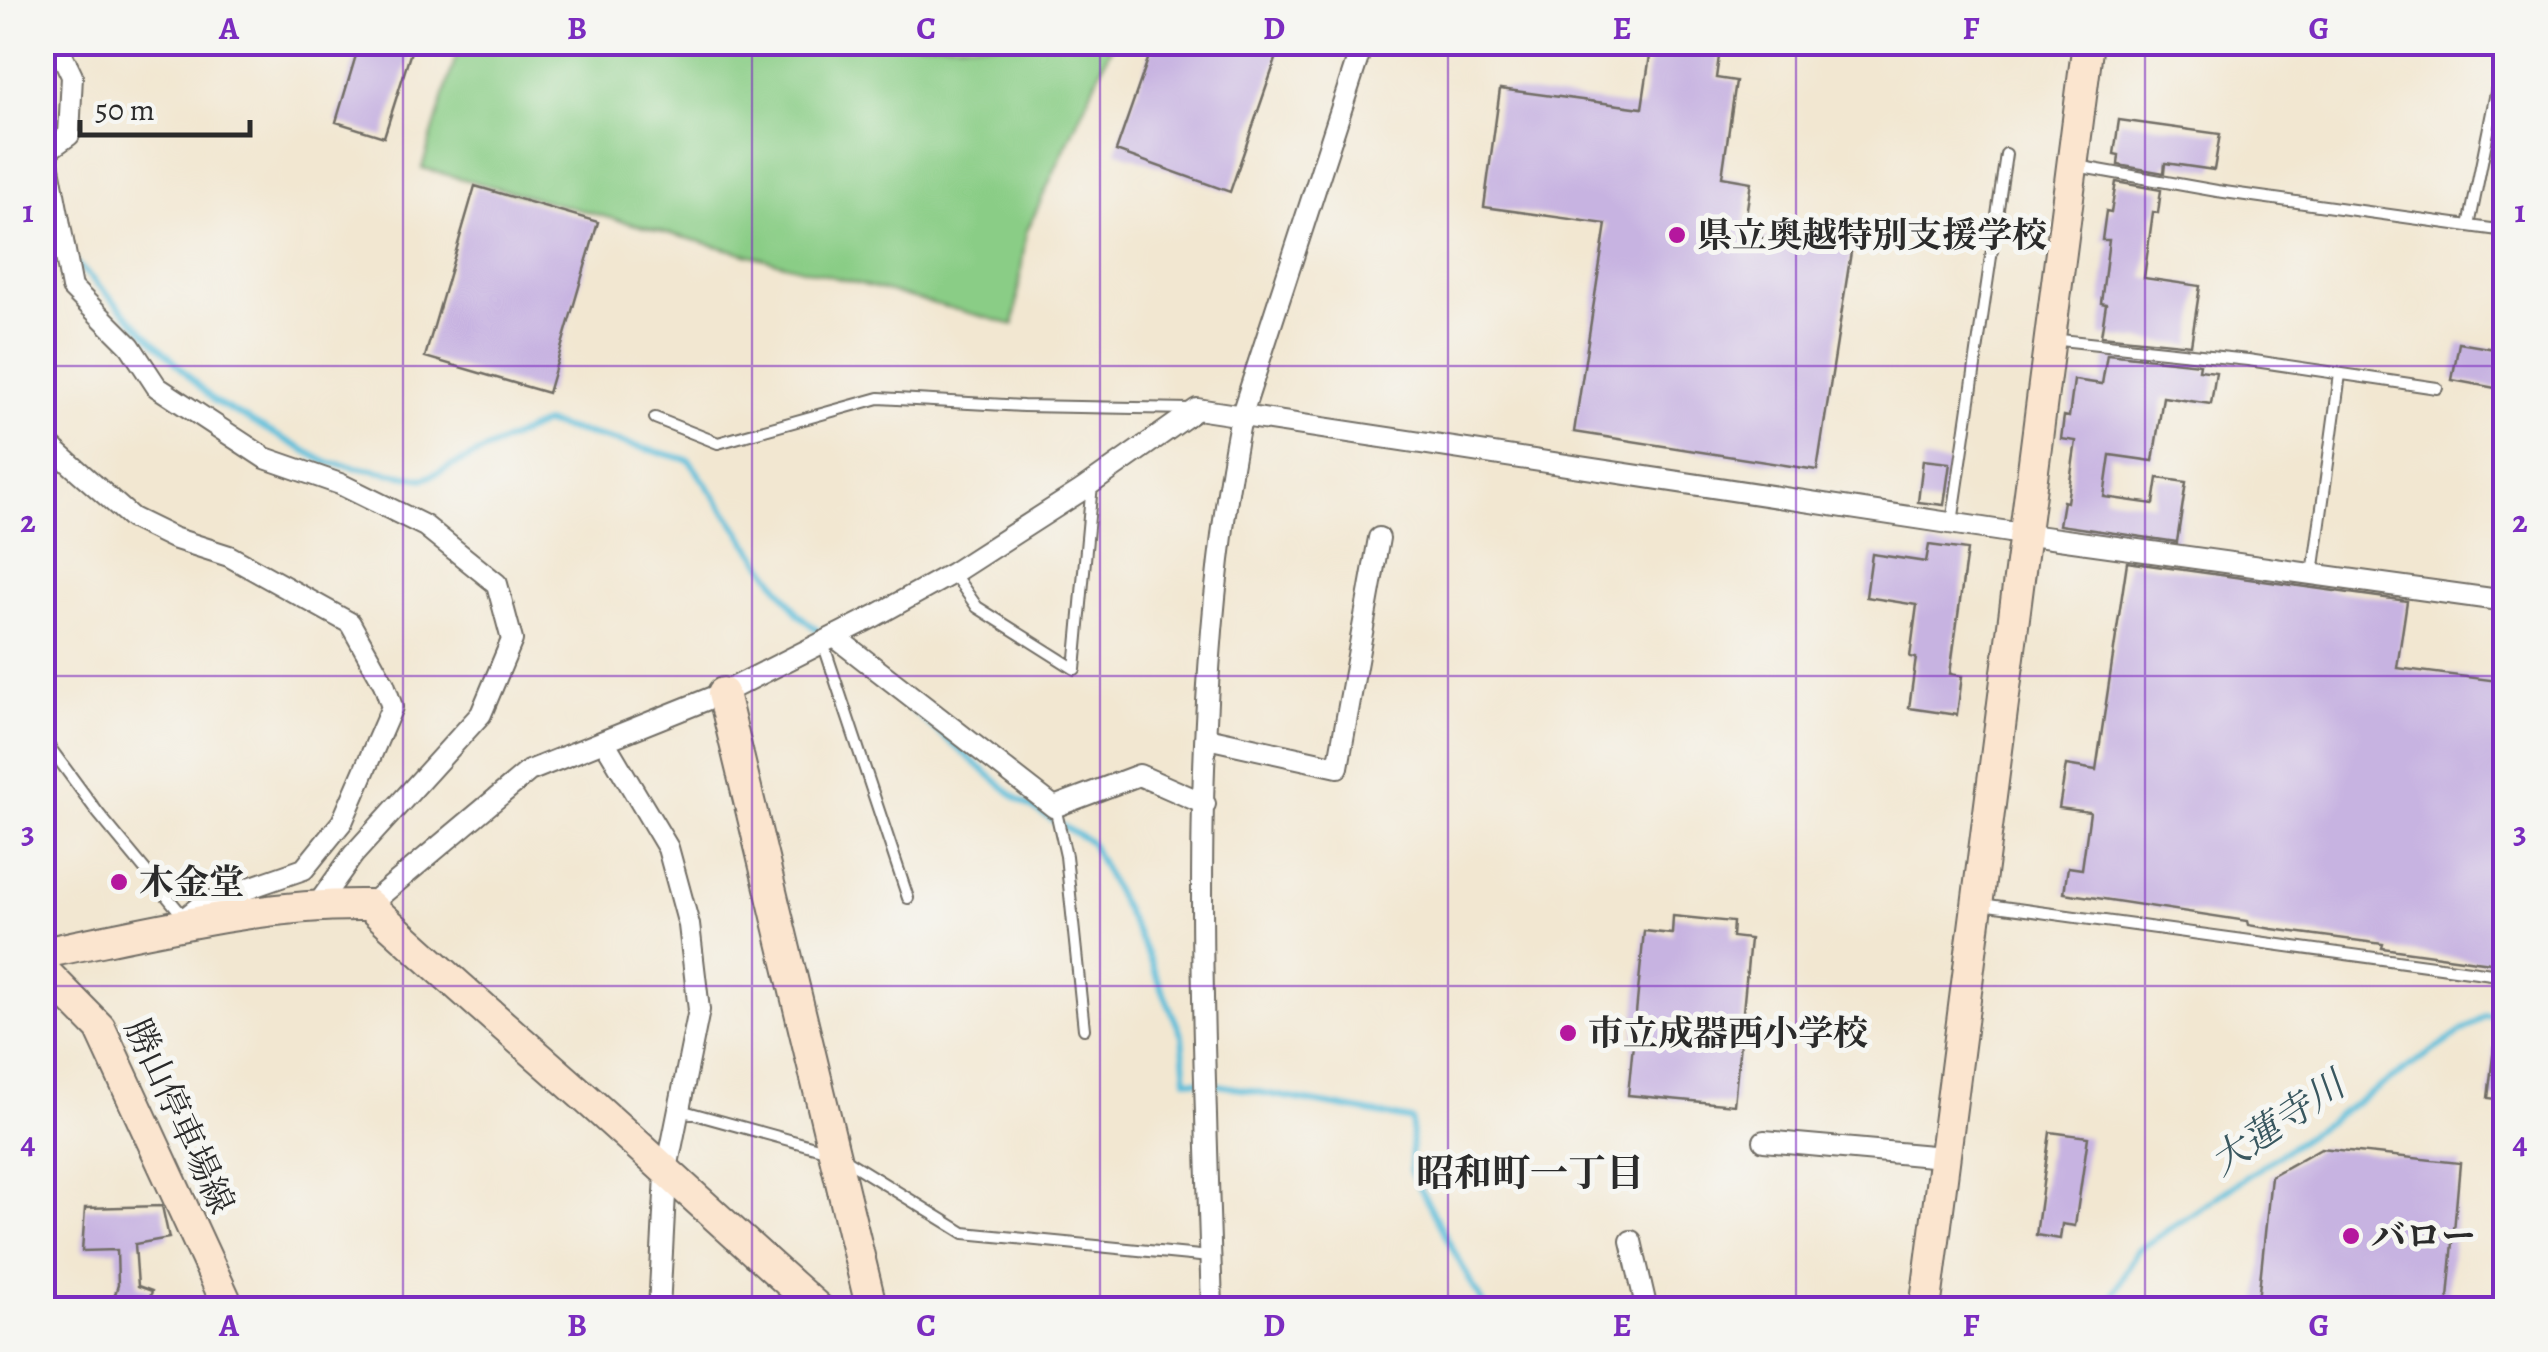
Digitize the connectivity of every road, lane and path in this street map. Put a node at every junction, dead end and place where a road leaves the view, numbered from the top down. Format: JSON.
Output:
{"nodes":[{"id":1,"x":56,"y":42,"type":"edge"},
{"id":2,"x":1363,"y":42,"type":"edge"},
{"id":3,"x":2088,"y":42,"type":"edge"},
{"id":4,"x":2506,"y":43,"type":"edge"},
{"id":5,"x":45,"y":140,"type":"edge"},
{"id":6,"x":2006,"y":154,"type":"dead end"},
{"id":7,"x":2070,"y":165,"type":"junction"},
{"id":8,"x":2470,"y":226,"type":"junction"},
{"id":9,"x":2506,"y":231,"type":"edge"},
{"id":10,"x":2048,"y":338,"type":"junction"},
{"id":11,"x":2340,"y":374,"type":"junction"},
{"id":12,"x":2437,"y":388,"type":"dead end"},
{"id":13,"x":1196,"y":410,"type":"junction"},
{"id":14,"x":1240,"y":417,"type":"junction"},
{"id":15,"x":655,"y":418,"type":"dead end"},
{"id":16,"x":42,"y":439,"type":"edge"},
{"id":17,"x":1092,"y":484,"type":"junction"},
{"id":18,"x":1952,"y":524,"type":"junction"},
{"id":19,"x":2022,"y":534,"type":"junction"},
{"id":20,"x":1378,"y":538,"type":"dead end"},
{"id":21,"x":2506,"y":553,"type":"edge"},
{"id":22,"x":953,"y":572,"type":"junction"},
{"id":23,"x":2313,"y":575,"type":"junction"},
{"id":24,"x":2502,"y":601,"type":"edge"},
{"id":25,"x":829,"y":640,"type":"junction"},
{"id":26,"x":724,"y":693,"type":"junction"},
{"id":27,"x":42,"y":737,"type":"edge"},
{"id":28,"x":1207,"y":738,"type":"junction"},
{"id":29,"x":604,"y":740,"type":"junction"},
{"id":30,"x":1205,"y":804,"type":"junction"},
{"id":31,"x":1054,"y":807,"type":"junction"},
{"id":32,"x":908,"y":898,"type":"dead end"},
{"id":33,"x":1979,"y":903,"type":"junction"},
{"id":34,"x":318,"y":904,"type":"junction"},
{"id":35,"x":369,"y":905,"type":"junction"},
{"id":36,"x":180,"y":922,"type":"junction"},
{"id":37,"x":42,"y":953,"type":"edge"},
{"id":38,"x":42,"y":968,"type":"edge"},
{"id":39,"x":2506,"y":976,"type":"edge"},
{"id":40,"x":1084,"y":1029,"type":"dead end"},
{"id":41,"x":680,"y":1110,"type":"junction"},
{"id":42,"x":1764,"y":1141,"type":"dead end"},
{"id":43,"x":834,"y":1152,"type":"junction"},
{"id":44,"x":1943,"y":1157,"type":"junction"},
{"id":45,"x":666,"y":1174,"type":"junction"},
{"id":46,"x":1630,"y":1240,"type":"dead end"},
{"id":47,"x":1211,"y":1257,"type":"junction"},
{"id":48,"x":230,"y":1310,"type":"edge"},
{"id":49,"x":660,"y":1310,"type":"edge"},
{"id":50,"x":820,"y":1310,"type":"edge"},
{"id":51,"x":872,"y":1310,"type":"edge"},
{"id":52,"x":1212,"y":1310,"type":"edge"},
{"id":53,"x":1647,"y":1310,"type":"edge"},
{"id":54,"x":1925,"y":1310,"type":"edge"}],
"edges":[{"from":1,"to":5,"type":"street"},
{"from":2,"to":14,"type":"street"},
{"from":3,"to":7,"type":"street"},
{"from":4,"to":8,"type":"lane"},
{"from":5,"to":34,"type":"street"},
{"from":6,"to":18,"type":"lane"},
{"from":7,"to":8,"type":"lane"},
{"from":7,"to":10,"type":"street"},
{"from":8,"to":9,"type":"lane"},
{"from":10,"to":11,"type":"lane"},
{"from":10,"to":19,"type":"street"},
{"from":11,"to":12,"type":"lane"},
{"from":11,"to":23,"type":"lane"},
{"from":13,"to":14,"type":"street"},
{"from":13,"to":15,"type":"lane"},
{"from":13,"to":17,"type":"street"},
{"from":14,"to":18,"type":"street"},
{"from":14,"to":28,"type":"street"},
{"from":16,"to":36,"type":"street"},
{"from":17,"to":22,"type":"street"},
{"from":17,"to":22,"type":"lane"},
{"from":18,"to":19,"type":"street"},
{"from":19,"to":23,"type":"street"},
{"from":19,"to":33,"type":"street"},
{"from":20,"to":28,"type":"street"},
{"from":21,"to":24,"type":"lane"},
{"from":22,"to":25,"type":"street"},
{"from":23,"to":24,"type":"street"},
{"from":25,"to":26,"type":"street"},
{"from":25,"to":31,"type":"street"},
{"from":25,"to":32,"type":"lane"},
{"from":26,"to":29,"type":"street"},
{"from":26,"to":43,"type":"street"},
{"from":27,"to":36,"type":"lane"},
{"from":28,"to":30,"type":"street"},
{"from":29,"to":35,"type":"street"},
{"from":29,"to":41,"type":"street"},
{"from":30,"to":31,"type":"street"},
{"from":30,"to":47,"type":"street"},
{"from":31,"to":40,"type":"lane"},
{"from":33,"to":39,"type":"lane"},
{"from":33,"to":44,"type":"street"},
{"from":34,"to":35,"type":"street"},
{"from":34,"to":36,"type":"street"},
{"from":35,"to":45,"type":"street"},
{"from":36,"to":37,"type":"street"},
{"from":38,"to":48,"type":"street","name":"勝山停車場線"},
{"from":41,"to":43,"type":"lane"},
{"from":41,"to":45,"type":"street"},
{"from":42,"to":44,"type":"street"},
{"from":43,"to":47,"type":"lane"},
{"from":43,"to":51,"type":"street"},
{"from":44,"to":54,"type":"street"},
{"from":45,"to":49,"type":"street"},
{"from":45,"to":50,"type":"street"},
{"from":46,"to":53,"type":"street"},
{"from":47,"to":52,"type":"street"}]}
